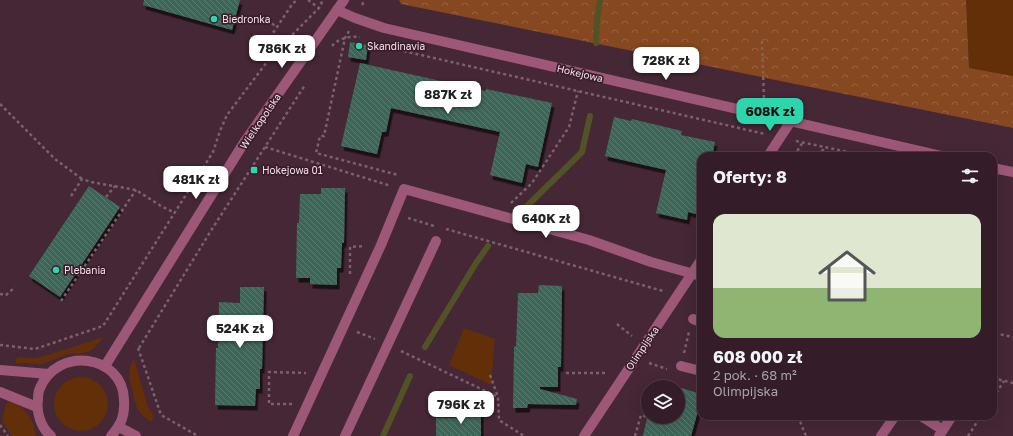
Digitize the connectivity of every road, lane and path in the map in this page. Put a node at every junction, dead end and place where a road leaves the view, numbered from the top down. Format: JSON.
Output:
{"nodes":[{"id":1,"x":298,"y":0,"type":"edge"},
{"id":2,"x":308,"y":0,"type":"edge"},
{"id":3,"x":323,"y":0,"type":"edge"},
{"id":4,"x":344,"y":0,"type":"edge"},
{"id":5,"x":319,"y":8,"type":"junction"},
{"id":6,"x":337,"y":10,"type":"junction"},
{"id":7,"x":262,"y":17,"type":"dead end"},
{"id":8,"x":277,"y":27,"type":"junction"},
{"id":9,"x":762,"y":41,"type":"dead end"},
{"id":10,"x":386,"y":47,"type":"dead end"},
{"id":11,"x":329,"y":49,"type":"dead end"},
{"id":12,"x":273,"y":54,"type":"junction"},
{"id":13,"x":306,"y":84,"type":"dead end"},
{"id":14,"x":578,"y":91,"type":"junction"},
{"id":15,"x":0,"y":104,"type":"edge"},
{"id":16,"x":765,"y":115,"type":"junction"},
{"id":17,"x":791,"y":121,"type":"junction"},
{"id":18,"x":780,"y":138,"type":"junction"},
{"id":19,"x":803,"y":142,"type":"junction"},
{"id":20,"x":265,"y":147,"type":"junction"},
{"id":21,"x":825,"y":147,"type":"junction"},
{"id":22,"x":771,"y":152,"type":"edge"},
{"id":23,"x":797,"y":152,"type":"edge"},
{"id":24,"x":821,"y":152,"type":"edge"},
{"id":25,"x":847,"y":152,"type":"edge"},
{"id":26,"x":925,"y":152,"type":"edge"},
{"id":27,"x":997,"y":169,"type":"edge"},
{"id":28,"x":1013,"y":172,"type":"edge"},
{"id":29,"x":401,"y":176,"type":"dead end"},
{"id":30,"x":82,"y":179,"type":"junction"},
{"id":31,"x":115,"y":186,"type":"junction"},
{"id":32,"x":136,"y":190,"type":"junction"},
{"id":33,"x":404,"y":190,"type":"junction"},
{"id":34,"x":71,"y":196,"type":"dead end"},
{"id":35,"x":106,"y":197,"type":"dead end"},
{"id":36,"x":509,"y":205,"type":"dead end"},
{"id":37,"x":175,"y":213,"type":"junction"},
{"id":38,"x":394,"y":214,"type":"junction"},
{"id":39,"x":436,"y":242,"type":"dead end"},
{"id":40,"x":697,"y":275,"type":"edge"},
{"id":41,"x":15,"y":286,"type":"dead end"},
{"id":42,"x":0,"y":294,"type":"edge"},
{"id":43,"x":674,"y":300,"type":"junction"},
{"id":44,"x":61,"y":301,"type":"dead end"},
{"id":45,"x":617,"y":324,"type":"dead end"},
{"id":46,"x":344,"y":326,"type":"junction"},
{"id":47,"x":997,"y":334,"type":"edge"},
{"id":48,"x":1013,"y":337,"type":"edge"},
{"id":49,"x":0,"y":345,"type":"edge"},
{"id":50,"x":387,"y":345,"type":"junction"},
{"id":51,"x":644,"y":346,"type":"junction"},
{"id":52,"x":105,"y":366,"type":"junction"},
{"id":53,"x":681,"y":366,"type":"dead end"},
{"id":54,"x":0,"y":370,"type":"edge"},
{"id":55,"x":697,"y":370,"type":"edge"},
{"id":56,"x":322,"y":373,"type":"junction"},
{"id":57,"x":566,"y":373,"type":"dead end"},
{"id":58,"x":626,"y":373,"type":"junction"},
{"id":59,"x":49,"y":374,"type":"junction"},
{"id":60,"x":490,"y":375,"type":"dead end"},
{"id":61,"x":997,"y":379,"type":"edge"},
{"id":62,"x":1004,"y":381,"type":"junction"},
{"id":63,"x":1013,"y":383,"type":"edge"},
{"id":64,"x":0,"y":392,"type":"edge"},
{"id":65,"x":997,"y":392,"type":"edge"},
{"id":66,"x":498,"y":397,"type":"junction"},
{"id":67,"x":308,"y":405,"type":"junction"},
{"id":68,"x":37,"y":407,"type":"junction"},
{"id":69,"x":641,"y":416,"type":"edge"},
{"id":70,"x":800,"y":420,"type":"edge"},
{"id":71,"x":892,"y":420,"type":"edge"},
{"id":72,"x":926,"y":420,"type":"edge"},
{"id":73,"x":949,"y":420,"type":"edge"},
{"id":74,"x":978,"y":420,"type":"edge"},
{"id":75,"x":0,"y":425,"type":"edge"},
{"id":76,"x":119,"y":427,"type":"junction"},
{"id":77,"x":941,"y":433,"type":"edge"},
{"id":78,"x":8,"y":436,"type":"edge"},
{"id":79,"x":51,"y":436,"type":"edge"},
{"id":80,"x":111,"y":436,"type":"edge"},
{"id":81,"x":136,"y":436,"type":"edge"},
{"id":82,"x":198,"y":436,"type":"edge"},
{"id":83,"x":293,"y":436,"type":"edge"},
{"id":84,"x":345,"y":436,"type":"edge"},
{"id":85,"x":524,"y":436,"type":"edge"},
{"id":86,"x":584,"y":436,"type":"edge"},
{"id":87,"x":635,"y":436,"type":"edge"},
{"id":88,"x":808,"y":436,"type":"edge"},
{"id":89,"x":881,"y":436,"type":"edge"},
{"id":90,"x":968,"y":436,"type":"edge"}],
"edges":[{"from":1,"to":8,"type":"path"},
{"from":2,"to":5,"type":"path"},
{"from":3,"to":5,"type":"path"},
{"from":4,"to":6,"type":"street","name":"Wielkopolska"},
{"from":5,"to":12,"type":"path"},
{"from":6,"to":16,"type":"street","name":"Hokejowa"},
{"from":6,"to":52,"type":"street","name":"Wielkopolska"},
{"from":7,"to":8,"type":"path"},
{"from":8,"to":12,"type":"path"},
{"from":9,"to":16,"type":"path"},
{"from":10,"to":14,"type":"path"},
{"from":11,"to":29,"type":"path"},
{"from":12,"to":37,"type":"path"},
{"from":13,"to":20,"type":"path"},
{"from":14,"to":18,"type":"path"},
{"from":14,"to":36,"type":"path"},
{"from":15,"to":30,"type":"path"},
{"from":16,"to":17,"type":"street","name":"Hokejowa"},
{"from":17,"to":18,"type":"street"},
{"from":17,"to":26,"type":"street","name":"Hokejowa"},
{"from":18,"to":19,"type":"path"},
{"from":18,"to":22,"type":"street"},
{"from":19,"to":21,"type":"path"},
{"from":19,"to":23,"type":"path"},
{"from":20,"to":33,"type":"path"},
{"from":20,"to":82,"type":"path"},
{"from":21,"to":24,"type":"path"},
{"from":21,"to":25,"type":"path"},
{"from":27,"to":28,"type":"street"},
{"from":30,"to":31,"type":"path"},
{"from":30,"to":34,"type":"path"},
{"from":31,"to":32,"type":"path"},
{"from":31,"to":35,"type":"path"},
{"from":32,"to":37,"type":"path"},
{"from":32,"to":44,"type":"path"},
{"from":33,"to":38,"type":"street"},
{"from":33,"to":40,"type":"street"},
{"from":37,"to":49,"type":"path"},
{"from":38,"to":43,"type":"path"},
{"from":38,"to":46,"type":"street"},
{"from":39,"to":50,"type":"street"},
{"from":40,"to":43,"type":"street","name":"Olimpijska"},
{"from":41,"to":42,"type":"path"},
{"from":43,"to":51,"type":"street","name":"Olimpijska"},
{"from":45,"to":51,"type":"path"},
{"from":46,"to":50,"type":"path"},
{"from":46,"to":56,"type":"street"},
{"from":47,"to":48,"type":"path"},
{"from":50,"to":66,"type":"path"},
{"from":50,"to":84,"type":"street"},
{"from":51,"to":58,"type":"street","name":"Olimpijska"},
{"from":52,"to":59,"type":"street"},
{"from":52,"to":76,"type":"street"},
{"from":53,"to":55,"type":"street"},
{"from":54,"to":59,"type":"street"},
{"from":56,"to":67,"type":"street"},
{"from":56,"to":67,"type":"path"},
{"from":57,"to":58,"type":"path"},
{"from":58,"to":86,"type":"street","name":"Olimpijska"},
{"from":59,"to":68,"type":"street"},
{"from":60,"to":66,"type":"path"},
{"from":61,"to":62,"type":"path"},
{"from":62,"to":63,"type":"path"},
{"from":62,"to":65,"type":"path"},
{"from":64,"to":68,"type":"street"},
{"from":66,"to":85,"type":"path"},
{"from":67,"to":83,"type":"street"},
{"from":68,"to":79,"type":"street"},
{"from":69,"to":87,"type":"path"},
{"from":70,"to":88,"type":"path"},
{"from":71,"to":89,"type":"street"},
{"from":72,"to":77,"type":"street"},
{"from":73,"to":77,"type":"street"},
{"from":74,"to":90,"type":"path"},
{"from":75,"to":78,"type":"path"},
{"from":76,"to":80,"type":"street"},
{"from":76,"to":81,"type":"street"}]}
